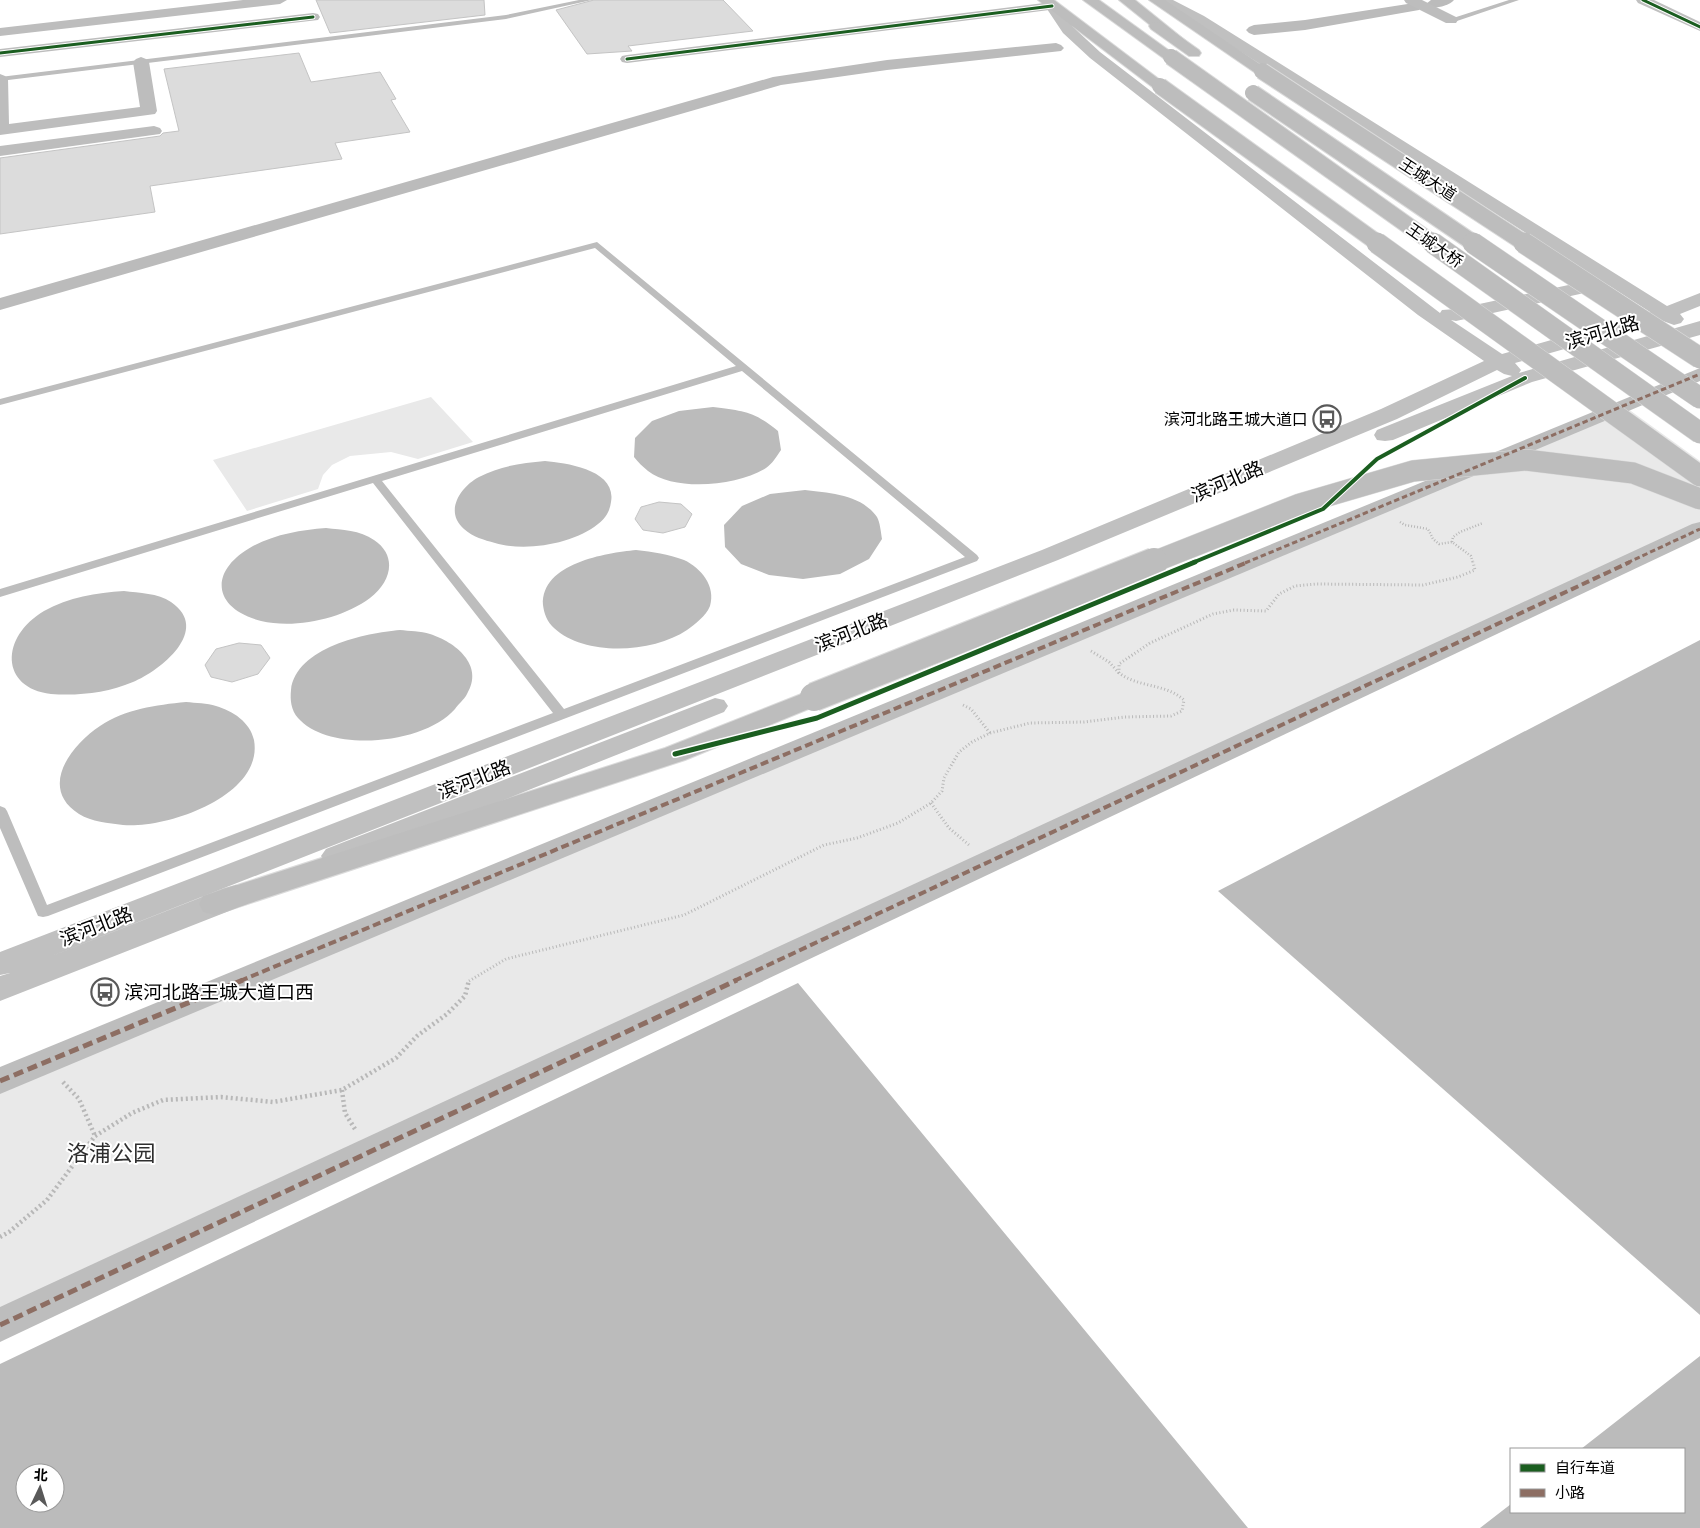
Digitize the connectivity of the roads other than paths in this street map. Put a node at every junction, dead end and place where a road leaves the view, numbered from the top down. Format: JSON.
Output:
{"nodes":[{"id":1,"x":280,"y":0,"type":"edge"},
{"id":2,"x":588,"y":0,"type":"edge"},
{"id":3,"x":1090,"y":0,"type":"edge"},
{"id":4,"x":1118,"y":0,"type":"edge"},
{"id":5,"x":1126,"y":0,"type":"edge"},
{"id":6,"x":1156,"y":0,"type":"edge"},
{"id":7,"x":1162,"y":0,"type":"edge"},
{"id":8,"x":1411,"y":0,"type":"edge"},
{"id":9,"x":1516,"y":0,"type":"edge"},
{"id":10,"x":1643,"y":0,"type":"edge"},
{"id":11,"x":1656,"y":0,"type":"edge"},
{"id":12,"x":1049,"y":3,"type":"edge"},
{"id":13,"x":313,"y":17,"type":"dead end"},
{"id":14,"x":1452,"y":20,"type":"joint"},
{"id":15,"x":1700,"y":20,"type":"edge"},
{"id":16,"x":1700,"y":26,"type":"edge"},
{"id":17,"x":0,"y":32,"type":"edge"},
{"id":18,"x":0,"y":53,"type":"edge"},
{"id":19,"x":1194,"y":53,"type":"junction"},
{"id":20,"x":627,"y":59,"type":"dead end"},
{"id":21,"x":141,"y":62,"type":"junction"},
{"id":22,"x":1210,"y":64,"type":"dead end"},
{"id":23,"x":0,"y":79,"type":"edge"},
{"id":24,"x":1243,"y":86,"type":"dead end"},
{"id":25,"x":149,"y":112,"type":"junction"},
{"id":26,"x":0,"y":130,"type":"edge"},
{"id":27,"x":0,"y":151,"type":"edge"},
{"id":28,"x":1607,"y":276,"type":"junction"},
{"id":29,"x":1700,"y":299,"type":"edge"},
{"id":30,"x":1425,"y":312,"type":"junction"},
{"id":31,"x":1665,"y":314,"type":"junction"},
{"id":32,"x":1696,"y":329,"type":"edge"},
{"id":33,"x":1700,"y":358,"type":"edge"},
{"id":34,"x":1498,"y":362,"type":"junction"},
{"id":35,"x":744,"y":367,"type":"junction"},
{"id":36,"x":1700,"y":374,"type":"edge"},
{"id":37,"x":1525,"y":378,"type":"junction"},
{"id":38,"x":1700,"y":398,"type":"edge"},
{"id":39,"x":0,"y":402,"type":"edge"},
{"id":40,"x":1700,"y":433,"type":"edge"},
{"id":41,"x":1700,"y":476,"type":"edge"},
{"id":42,"x":375,"y":479,"type":"junction"},
{"id":43,"x":1700,"y":499,"type":"edge"},
{"id":44,"x":1700,"y":529,"type":"edge"},
{"id":45,"x":0,"y":594,"type":"edge"},
{"id":46,"x":562,"y":715,"type":"junction"},
{"id":47,"x":0,"y":811,"type":"edge"},
{"id":48,"x":214,"y":904,"type":"junction"},
{"id":49,"x":0,"y":964,"type":"edge"},
{"id":50,"x":0,"y":989,"type":"edge"},
{"id":51,"x":0,"y":1080,"type":"edge"},
{"id":52,"x":0,"y":1325,"type":"edge"}],
"edges":[{"from":1,"to":17,"type":"main road"},
{"from":2,"to":21,"type":"lane"},
{"from":3,"to":40,"type":"main road","name":"王城大桥","bridge":true},
{"from":4,"to":19,"type":"main road"},
{"from":5,"to":19,"type":"main road"},
{"from":6,"to":33,"type":"main road","name":"王城大道","bridge":true},
{"from":7,"to":28,"type":"main road"},
{"from":8,"to":14,"type":"main road"},
{"from":9,"to":14,"type":"lane"},
{"from":10,"to":16,"type":"main road"},
{"from":11,"to":15,"type":"main road"},
{"from":12,"to":20,"type":"main road"},
{"from":12,"to":30,"type":"main road"},
{"from":12,"to":41,"type":"main road","bridge":true},
{"from":13,"to":18,"type":"main road"},
{"from":19,"to":22,"type":"main road"},
{"from":21,"to":23,"type":"lane"},
{"from":21,"to":25,"type":"main road"},
{"from":23,"to":26,"type":"main road"},
{"from":24,"to":38,"type":"main road","name":"王城大桥","bridge":true},
{"from":25,"to":26,"type":"main road"},
{"from":25,"to":27,"type":"main road"},
{"from":28,"to":30,"type":"main road"},
{"from":28,"to":31,"type":"main road"},
{"from":29,"to":31,"type":"main road","name":"滨河北路"},
{"from":30,"to":34,"type":"main road"},
{"from":31,"to":32,"type":"main road"},
{"from":31,"to":34,"type":"main road","name":"滨河北路"},
{"from":32,"to":37,"type":"main road","name":"滨河北路"},
{"from":34,"to":37,"type":"main road"},
{"from":34,"to":49,"type":"main road","name":"滨河北路"},
{"from":35,"to":39,"type":"lane"},
{"from":35,"to":42,"type":"lane"},
{"from":35,"to":46,"type":"lane"},
{"from":36,"to":51,"type":"main road"},
{"from":37,"to":48,"type":"main road","name":"滨河北路"},
{"from":42,"to":45,"type":"lane"},
{"from":42,"to":46,"type":"lane"},
{"from":43,"to":48,"type":"main road","bridge":true},
{"from":44,"to":52,"type":"main road"},
{"from":46,"to":47,"type":"lane"},
{"from":48,"to":50,"type":"main road","name":"滨河北路"}]}
